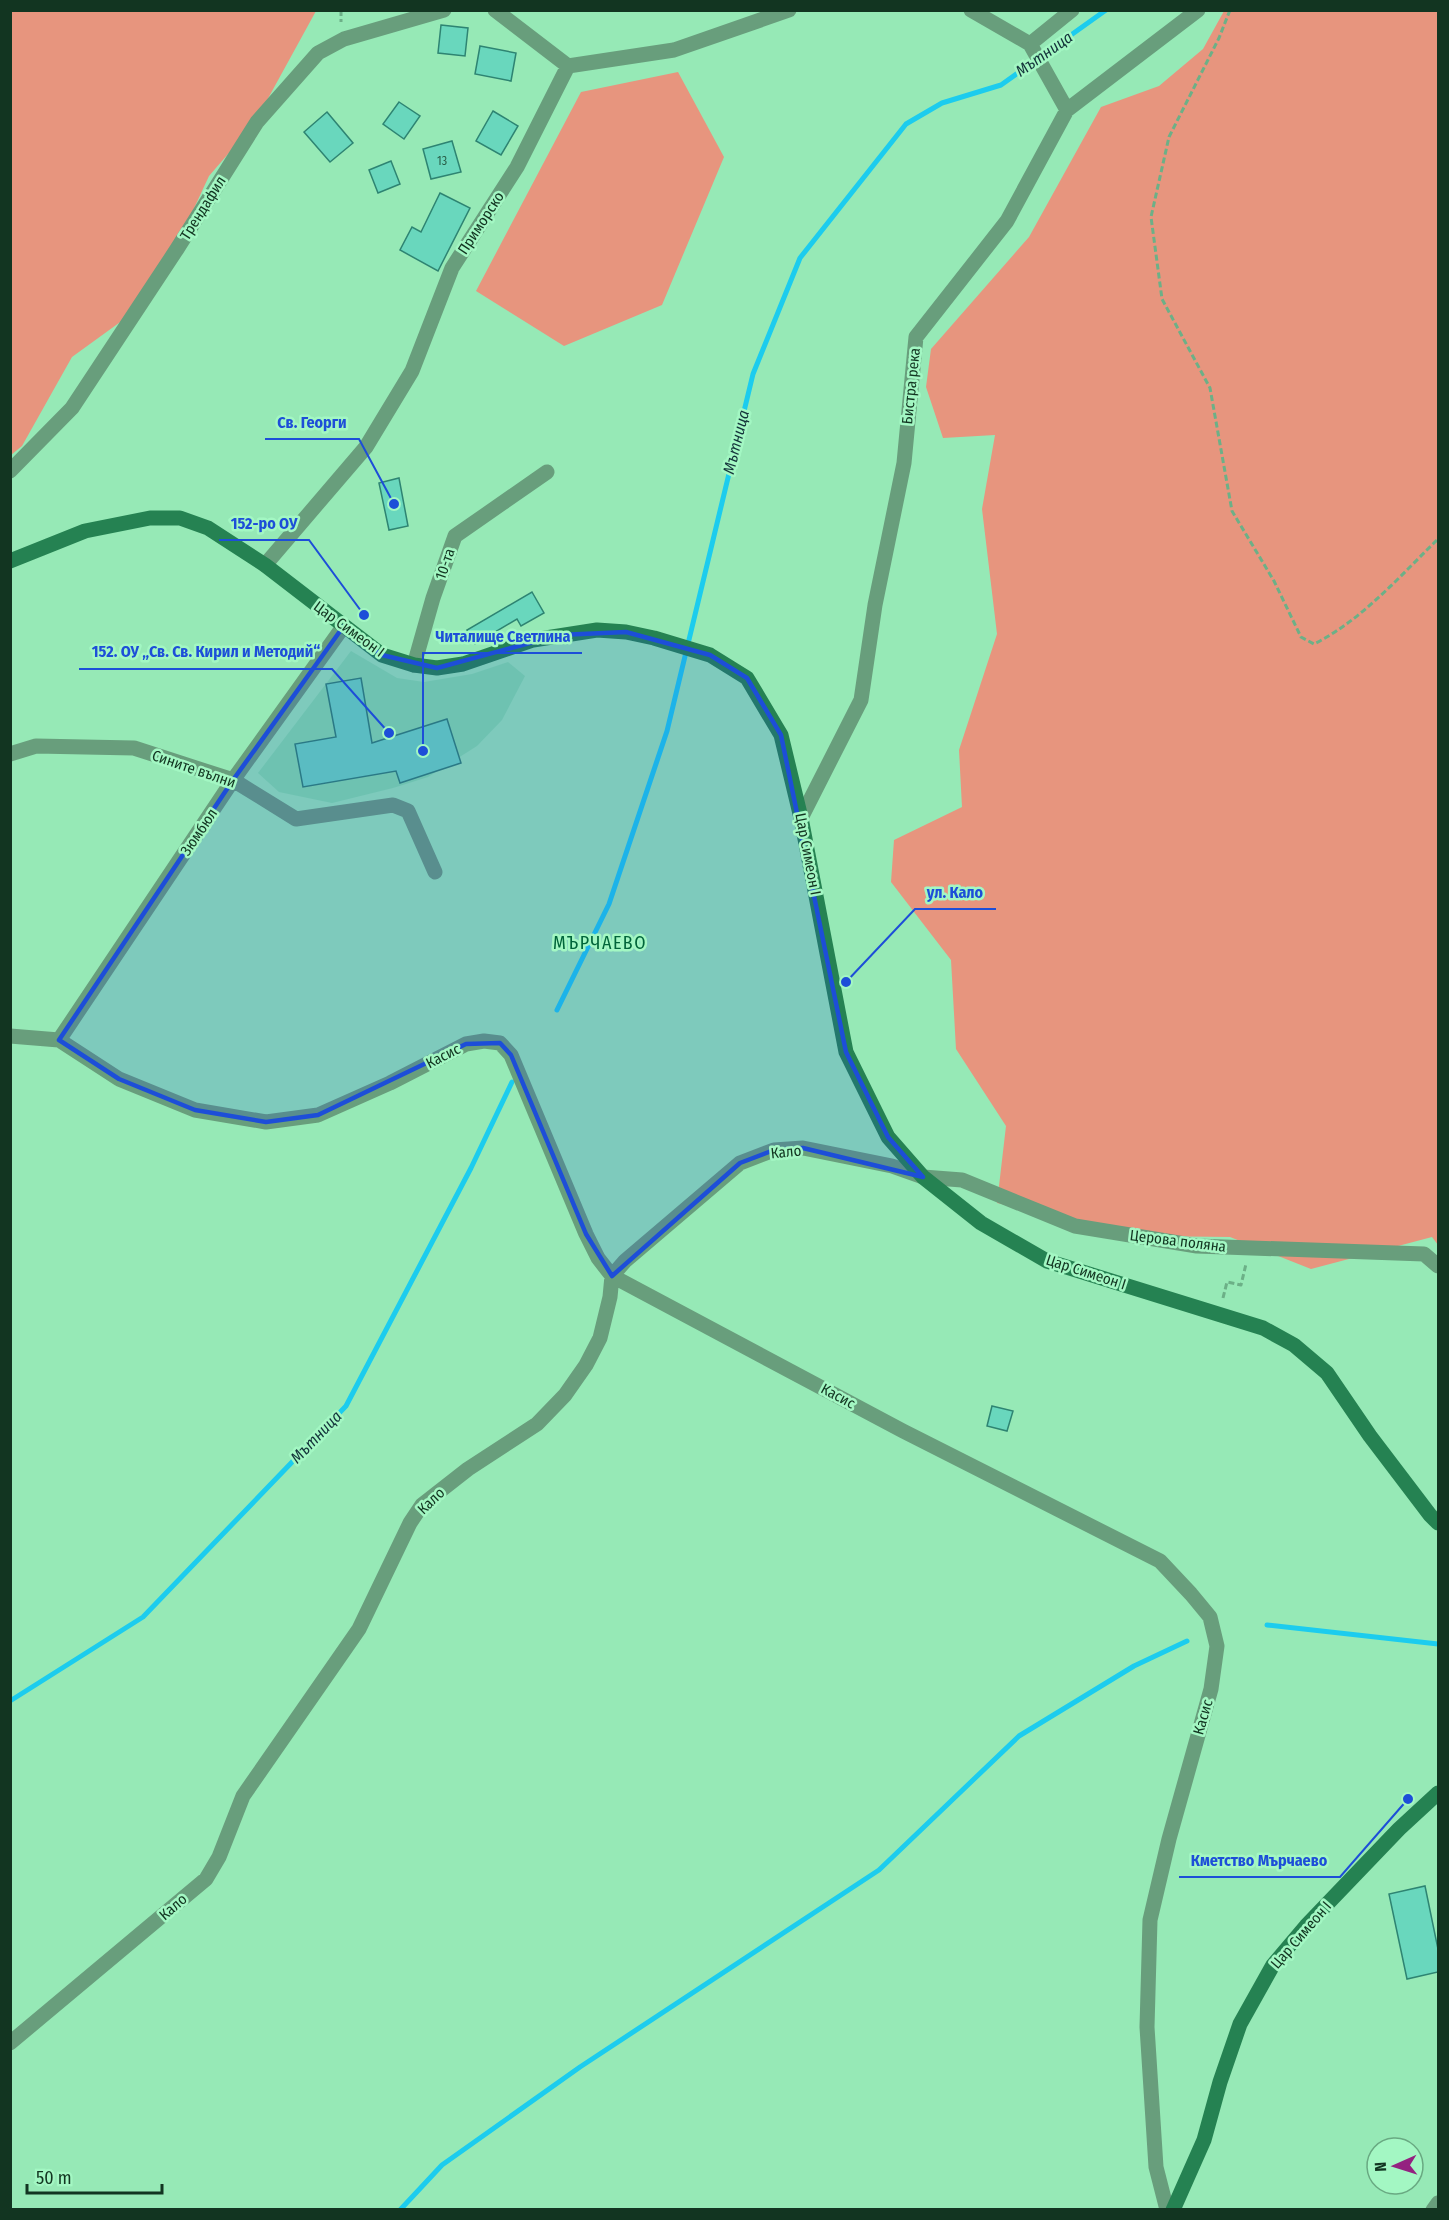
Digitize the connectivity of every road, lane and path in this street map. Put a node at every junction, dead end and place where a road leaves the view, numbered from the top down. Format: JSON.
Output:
{"nodes":[{"id":1,"x":444,"y":10,"type":"edge"},
{"id":2,"x":495,"y":10,"type":"edge"},
{"id":3,"x":789,"y":10,"type":"edge"},
{"id":4,"x":971,"y":10,"type":"edge"},
{"id":5,"x":1072,"y":10,"type":"edge"},
{"id":6,"x":1198,"y":10,"type":"edge"},
{"id":7,"x":1230,"y":10,"type":"edge"},
{"id":8,"x":1030,"y":44,"type":"junction"},
{"id":9,"x":568,"y":66,"type":"junction"},
{"id":10,"x":1067,"y":110,"type":"junction"},
{"id":11,"x":10,"y":471,"type":"edge"},
{"id":12,"x":547,"y":472,"type":"dead end"},
{"id":13,"x":1438,"y":539,"type":"edge"},
{"id":14,"x":10,"y":561,"type":"edge"},
{"id":15,"x":266,"y":565,"type":"junction"},
{"id":16,"x":343,"y":627,"type":"junction"},
{"id":17,"x":414,"y":666,"type":"junction"},
{"id":18,"x":10,"y":754,"type":"edge"},
{"id":19,"x":233,"y":780,"type":"junction"},
{"id":20,"x":801,"y":818,"type":"junction"},
{"id":21,"x":435,"y":872,"type":"dead end"},
{"id":22,"x":10,"y":1036,"type":"edge"},
{"id":23,"x":59,"y":1040,"type":"junction"},
{"id":24,"x":922,"y":1177,"type":"junction"},
{"id":25,"x":1250,"y":1249,"type":"junction"},
{"id":26,"x":1438,"y":1266,"type":"edge"},
{"id":27,"x":612,"y":1276,"type":"junction"},
{"id":28,"x":1219,"y":1314,"type":"junction"},
{"id":29,"x":1438,"y":1523,"type":"edge"},
{"id":30,"x":1438,"y":1795,"type":"edge"},
{"id":31,"x":10,"y":2043,"type":"edge"},
{"id":32,"x":1438,"y":2203,"type":"edge"},
{"id":33,"x":1167,"y":2210,"type":"edge"},
{"id":34,"x":1173,"y":2210,"type":"edge"},
{"id":35,"x":1433,"y":2210,"type":"edge"}],
"edges":[{"from":1,"to":11,"type":"street","name":"Трендафил"},
{"from":2,"to":9,"type":"street"},
{"from":3,"to":9,"type":"street"},
{"from":4,"to":8,"type":"street"},
{"from":5,"to":8,"type":"street"},
{"from":6,"to":10,"type":"street","name":"Бистра река"},
{"from":7,"to":13,"type":"path"},
{"from":8,"to":10,"type":"street"},
{"from":9,"to":15,"type":"street","name":"Приморско"},
{"from":10,"to":20,"type":"street","name":"Бистра река"},
{"from":12,"to":17,"type":"street","name":"10-та"},
{"from":14,"to":15,"type":"street","name":"Цар Симеон I"},
{"from":15,"to":16,"type":"street","name":"Цар Симеон I"},
{"from":16,"to":17,"type":"street","name":"Цар Симеон I"},
{"from":16,"to":19,"type":"street","name":"Зюмбюл"},
{"from":17,"to":20,"type":"street","name":"Цар Симеон I"},
{"from":18,"to":19,"type":"street","name":"Сините вълни"},
{"from":19,"to":21,"type":"street","name":"Сините вълни"},
{"from":19,"to":23,"type":"street","name":"Зюмбюл"},
{"from":20,"to":24,"type":"street","name":"Цар Симеон I"},
{"from":22,"to":23,"type":"street","name":"Касис"},
{"from":23,"to":27,"type":"street","name":"Касис"},
{"from":24,"to":25,"type":"street","name":"Церова поляна"},
{"from":24,"to":27,"type":"street","name":"Кало"},
{"from":24,"to":28,"type":"street","name":"Цар Симеон I"},
{"from":25,"to":26,"type":"street","name":"Церова поляна"},
{"from":25,"to":28,"type":"path"},
{"from":27,"to":31,"type":"street","name":"Кало"},
{"from":27,"to":33,"type":"street","name":"Касис"},
{"from":28,"to":29,"type":"street","name":"Цар Симеон I"},
{"from":30,"to":34,"type":"street","name":"Цар Симеон I"},
{"from":32,"to":35,"type":"street"}]}
